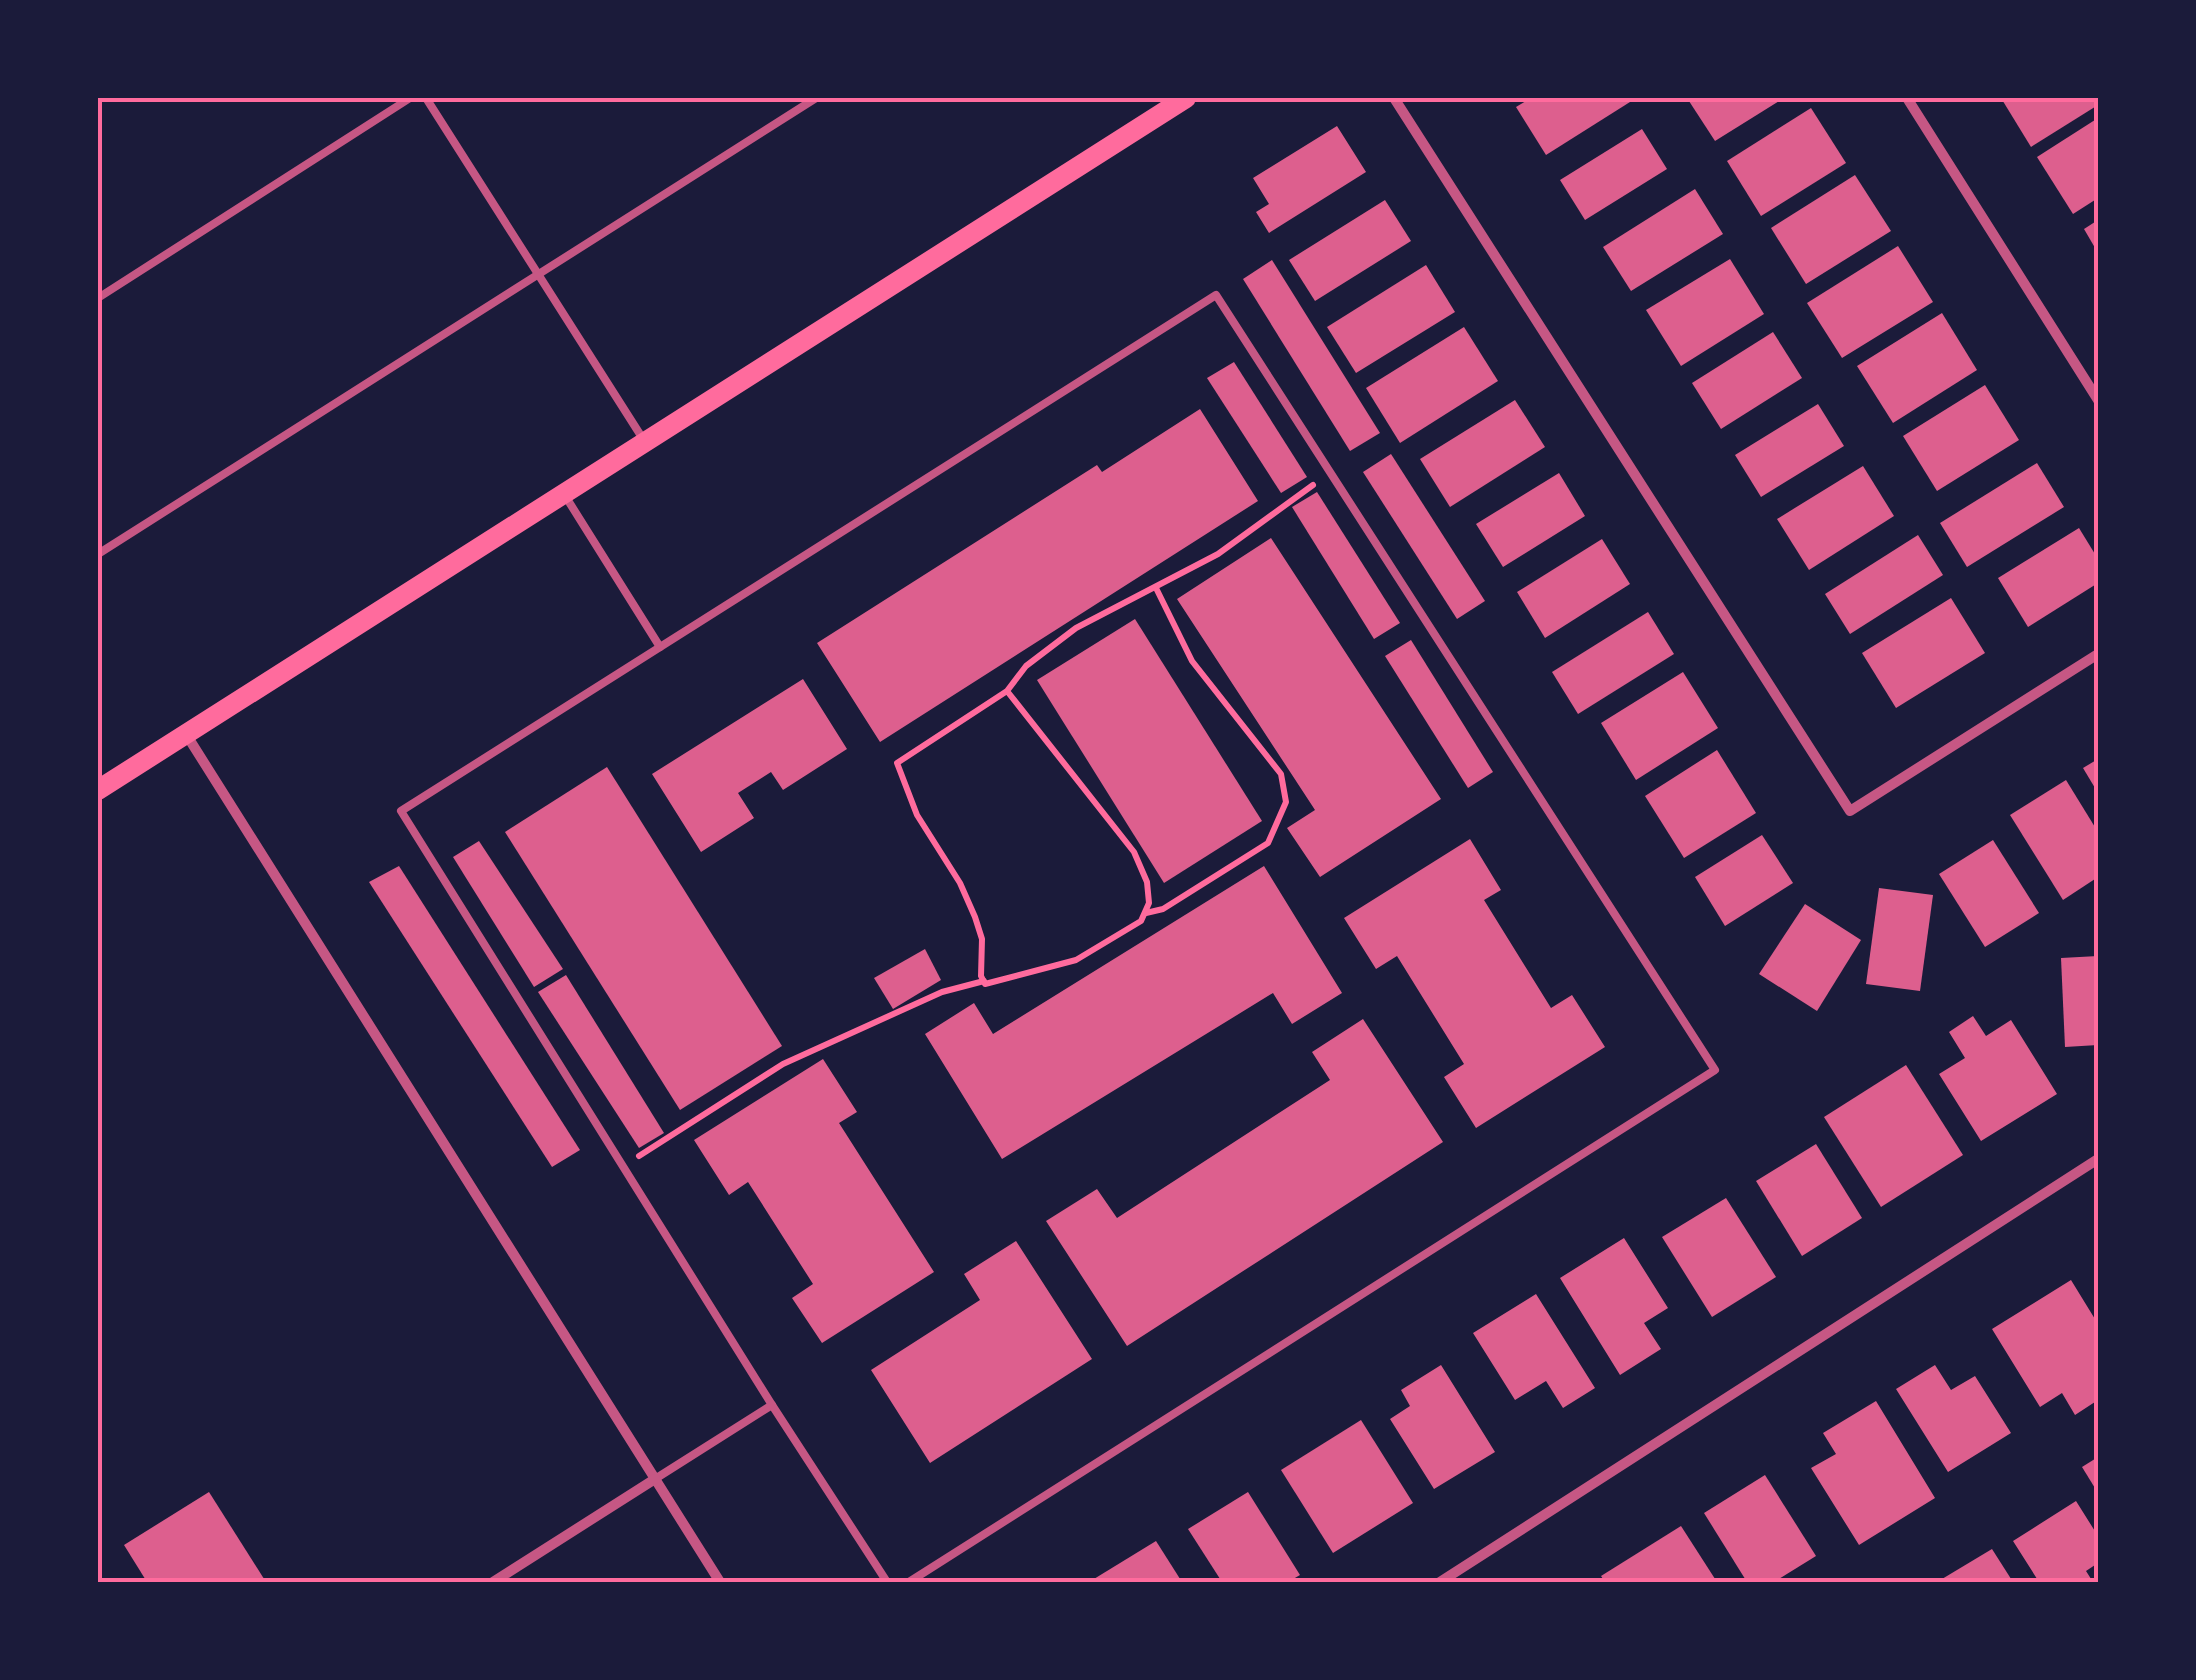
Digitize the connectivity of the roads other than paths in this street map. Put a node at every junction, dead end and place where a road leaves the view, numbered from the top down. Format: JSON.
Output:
{"nodes":[{"id":1,"x":410,"y":98,"type":"edge"},
{"id":2,"x":426,"y":98,"type":"edge"},
{"id":3,"x":816,"y":98,"type":"edge"},
{"id":4,"x":1186,"y":98,"type":"edge"},
{"id":5,"x":1394,"y":98,"type":"edge"},
{"id":6,"x":1908,"y":98,"type":"edge"},
{"id":7,"x":540,"y":274,"type":"junction"},
{"id":8,"x":98,"y":298,"type":"edge"},
{"id":9,"x":2098,"y":400,"type":"edge"},
{"id":10,"x":645,"y":442,"type":"junction"},
{"id":11,"x":564,"y":494,"type":"junction"},
{"id":12,"x":98,"y":554,"type":"edge"},
{"id":13,"x":660,"y":647,"type":"junction"},
{"id":14,"x":2098,"y":654,"type":"edge"},
{"id":15,"x":186,"y":734,"type":"junction"},
{"id":16,"x":98,"y":790,"type":"edge"},
{"id":17,"x":2098,"y":1159,"type":"edge"},
{"id":18,"x":772,"y":1405,"type":"junction"},
{"id":19,"x":655,"y":1478,"type":"junction"},
{"id":20,"x":492,"y":1582,"type":"edge"},
{"id":21,"x":720,"y":1582,"type":"edge"},
{"id":22,"x":887,"y":1582,"type":"edge"},
{"id":23,"x":909,"y":1582,"type":"edge"},
{"id":24,"x":1440,"y":1582,"type":"edge"}],
"edges":[{"from":1,"to":8,"type":"lane"},
{"from":2,"to":7,"type":"lane"},
{"from":3,"to":7,"type":"lane"},
{"from":4,"to":10,"type":"main road"},
{"from":5,"to":14,"type":"street"},
{"from":6,"to":9,"type":"street"},
{"from":7,"to":10,"type":"lane"},
{"from":7,"to":12,"type":"lane"},
{"from":10,"to":11,"type":"main road"},
{"from":11,"to":13,"type":"lane"},
{"from":11,"to":15,"type":"main road"},
{"from":13,"to":18,"type":"lane"},
{"from":13,"to":23,"type":"lane"},
{"from":15,"to":16,"type":"main road"},
{"from":15,"to":19,"type":"street"},
{"from":17,"to":24,"type":"street"},
{"from":18,"to":19,"type":"lane"},
{"from":18,"to":22,"type":"lane"},
{"from":19,"to":20,"type":"street"},
{"from":19,"to":21,"type":"street"}]}
